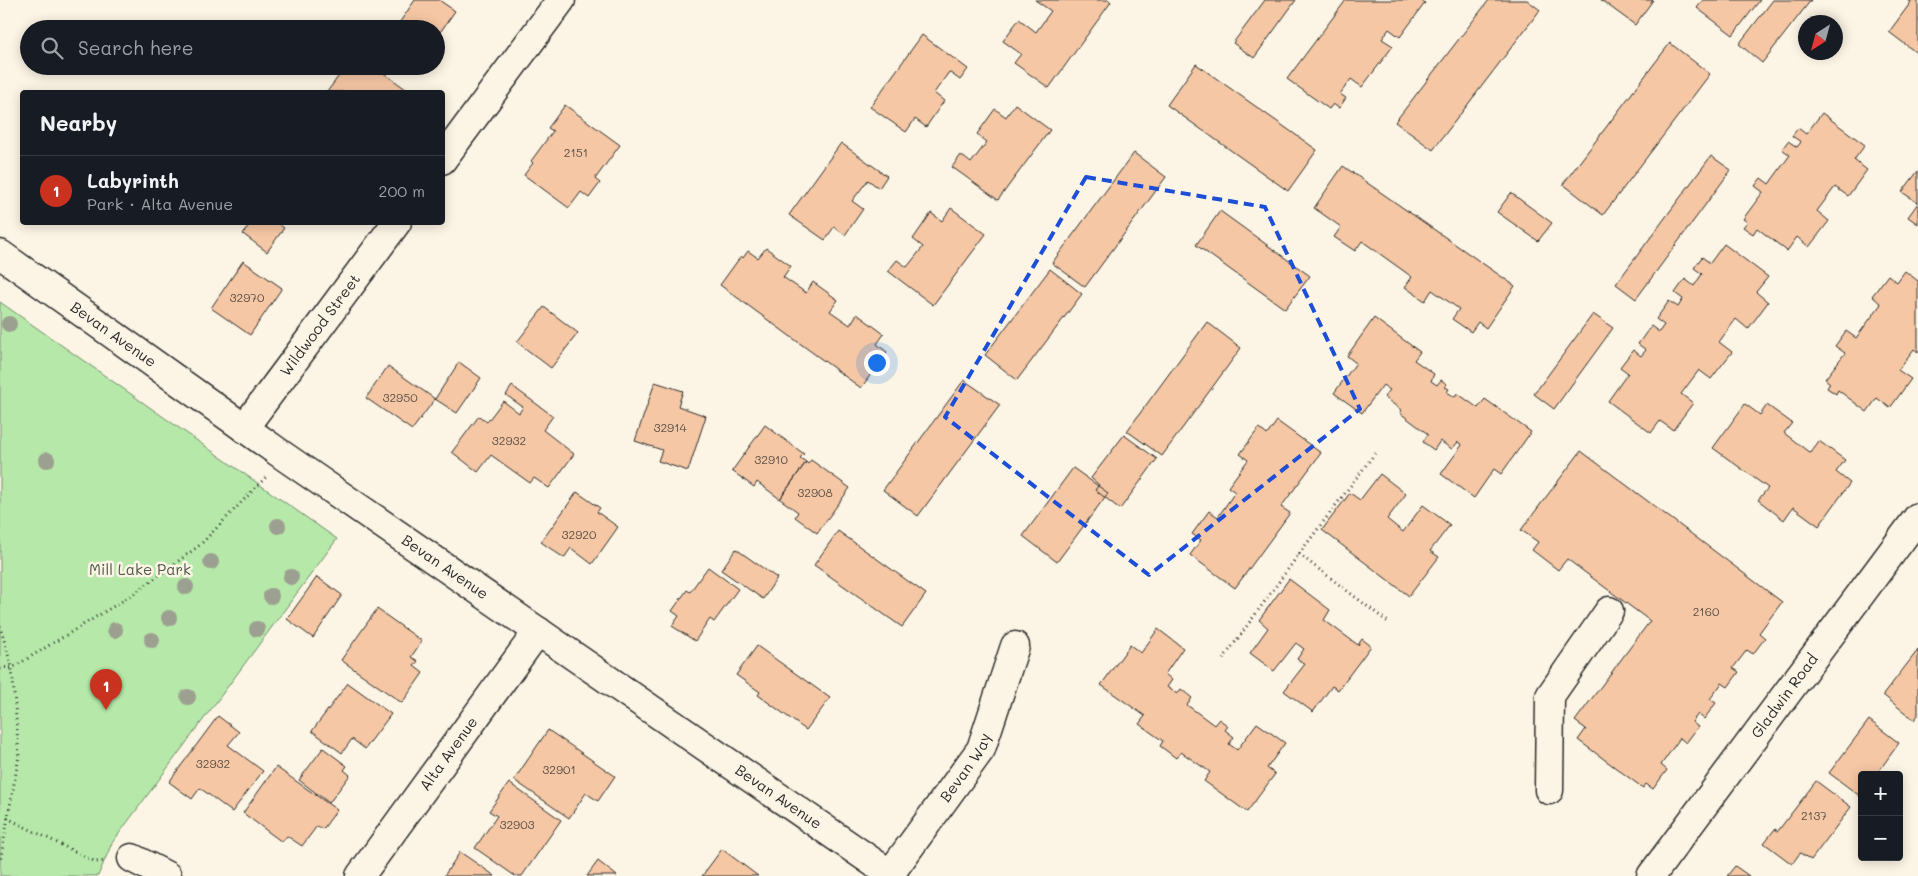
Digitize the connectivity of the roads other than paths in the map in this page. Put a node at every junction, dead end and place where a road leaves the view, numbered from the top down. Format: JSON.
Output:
{"nodes":[{"id":1,"x":561,"y":0,"type":"edge"},
{"id":2,"x":445,"y":156,"type":"edge"},
{"id":3,"x":395,"y":225,"type":"edge"},
{"id":4,"x":0,"y":254,"type":"edge"},
{"id":5,"x":244,"y":428,"type":"junction"},
{"id":6,"x":1918,"y":516,"type":"edge"},
{"id":7,"x":1609,"y":611,"type":"dead end"},
{"id":8,"x":538,"y":631,"type":"junction"},
{"id":9,"x":1015,"y":646,"type":"dead end"},
{"id":10,"x":1549,"y":790,"type":"dead end"},
{"id":11,"x":132,"y":858,"type":"road end"},
{"id":12,"x":883,"y":873,"type":"edge"},
{"id":13,"x":167,"y":876,"type":"edge"},
{"id":14,"x":360,"y":876,"type":"edge"},
{"id":15,"x":1651,"y":876,"type":"edge"}],
"edges":[{"from":1,"to":2,"type":"street"},
{"from":3,"to":5,"type":"street","name":"Wildwood Street"},
{"from":4,"to":5,"type":"street","name":"Bevan Avenue"},
{"from":5,"to":8,"type":"street","name":"Bevan Avenue"},
{"from":6,"to":15,"type":"street","name":"Gladwin Road"},
{"from":7,"to":10,"type":"street"},
{"from":8,"to":12,"type":"street","name":"Bevan Avenue"},
{"from":8,"to":14,"type":"street","name":"Alta Avenue"},
{"from":9,"to":12,"type":"street","name":"Bevan Way"},
{"from":11,"to":13,"type":"street"}]}
